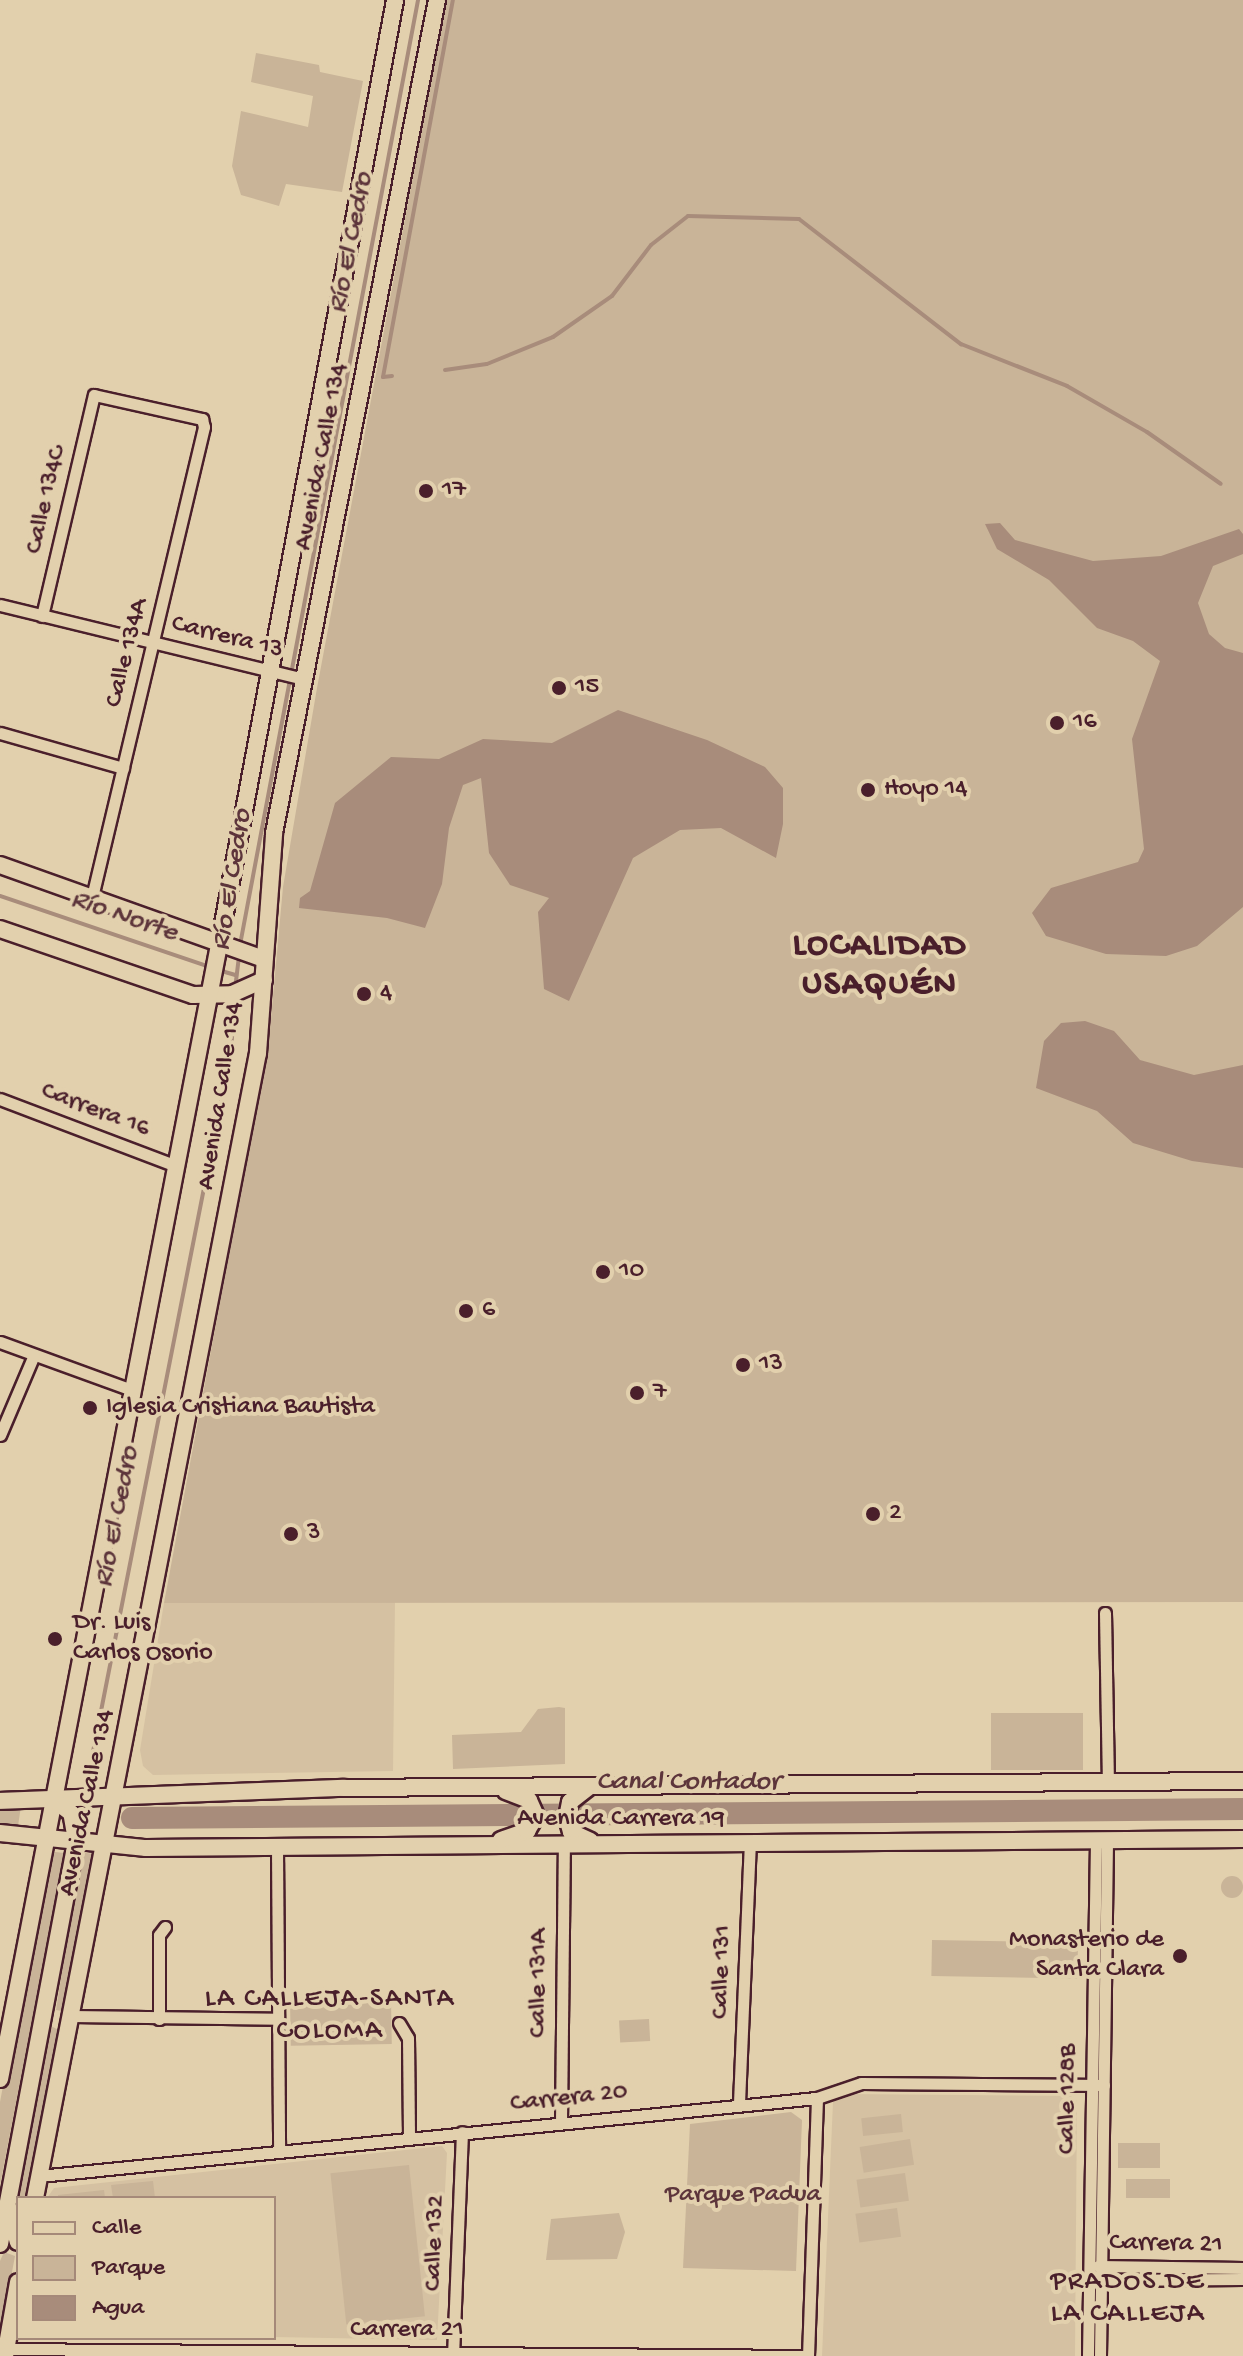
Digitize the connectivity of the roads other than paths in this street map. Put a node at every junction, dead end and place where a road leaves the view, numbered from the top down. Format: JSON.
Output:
{"nodes":[{"id":1,"x":395,"y":0,"type":"edge"},
{"id":2,"x":437,"y":0,"type":"edge"},
{"id":3,"x":94,"y":395,"type":"joint"},
{"id":4,"x":0,"y":605,"type":"edge"},
{"id":5,"x":42,"y":616,"type":"junction"},
{"id":6,"x":153,"y":643,"type":"junction"},
{"id":7,"x":286,"y":675,"type":"junction"},
{"id":8,"x":0,"y":733,"type":"edge"},
{"id":9,"x":123,"y":768,"type":"junction"},
{"id":10,"x":0,"y":865,"type":"edge"},
{"id":11,"x":92,"y":898,"type":"junction"},
{"id":12,"x":0,"y":929,"type":"edge"},
{"id":13,"x":223,"y":946,"type":"junction"},
{"id":14,"x":260,"y":956,"type":"junction"},
{"id":15,"x":264,"y":980,"type":"junction"},
{"id":16,"x":213,"y":992,"type":"junction"},
{"id":17,"x":0,"y":1099,"type":"edge"},
{"id":18,"x":174,"y":1165,"type":"junction"},
{"id":19,"x":0,"y":1342,"type":"edge"},
{"id":20,"x":34,"y":1355,"type":"junction"},
{"id":21,"x":132,"y":1390,"type":"junction"},
{"id":22,"x":0,"y":1435,"type":"edge"},
{"id":23,"x":1105,"y":1613,"type":"dead end"},
{"id":24,"x":1243,"y":1781,"type":"edge"},
{"id":25,"x":1108,"y":1782,"type":"junction"},
{"id":26,"x":477,"y":1787,"type":"junction"},
{"id":27,"x":590,"y":1787,"type":"junction"},
{"id":28,"x":114,"y":1793,"type":"junction"},
{"id":29,"x":53,"y":1799,"type":"junction"},
{"id":30,"x":0,"y":1801,"type":"edge"},
{"id":31,"x":0,"y":1833,"type":"edge"},
{"id":32,"x":46,"y":1836,"type":"junction"},
{"id":33,"x":568,"y":1838,"type":"junction"},
{"id":34,"x":1243,"y":1839,"type":"edge"},
{"id":35,"x":76,"y":1840,"type":"junction"},
{"id":36,"x":750,"y":1843,"type":"junction"},
{"id":37,"x":1101,"y":1843,"type":"junction"},
{"id":38,"x":103,"y":1844,"type":"junction"},
{"id":39,"x":482,"y":1845,"type":"junction"},
{"id":40,"x":277,"y":1848,"type":"junction"},
{"id":41,"x":165,"y":1927,"type":"dead end"},
{"id":42,"x":72,"y":2016,"type":"junction"},
{"id":43,"x":159,"y":2019,"type":"junction"},
{"id":44,"x":277,"y":2019,"type":"junction"},
{"id":45,"x":399,"y":2023,"type":"dead end"},
{"id":46,"x":41,"y":2024,"type":"junction"},
{"id":47,"x":3,"y":2050,"type":"edge"},
{"id":48,"x":0,"y":2079,"type":"edge"},
{"id":49,"x":1097,"y":2085,"type":"junction"},
{"id":50,"x":817,"y":2098,"type":"junction"},
{"id":51,"x":739,"y":2103,"type":"junction"},
{"id":52,"x":561,"y":2122,"type":"junction"},
{"id":53,"x":462,"y":2132,"type":"junction"},
{"id":54,"x":409,"y":2137,"type":"junction"},
{"id":55,"x":279,"y":2149,"type":"junction"},
{"id":56,"x":39,"y":2176,"type":"junction"},
{"id":57,"x":35,"y":2196,"type":"edge"},
{"id":58,"x":8,"y":2203,"type":"junction"},
{"id":59,"x":16,"y":2234,"type":"edge"},
{"id":60,"x":0,"y":2244,"type":"edge"},
{"id":61,"x":1102,"y":2265,"type":"junction"},
{"id":62,"x":1089,"y":2266,"type":"junction"},
{"id":63,"x":1243,"y":2268,"type":"edge"},
{"id":64,"x":1243,"y":2279,"type":"edge"},
{"id":65,"x":1095,"y":2280,"type":"junction"},
{"id":66,"x":16,"y":2293,"type":"edge"},
{"id":67,"x":5,"y":2352,"type":"edge"},
{"id":68,"x":453,"y":2355,"type":"edge"},
{"id":69,"x":808,"y":2356,"type":"edge"},
{"id":70,"x":1088,"y":2356,"type":"edge"},
{"id":71,"x":1100,"y":2356,"type":"edge"}],
"edges":[{"from":1,"to":7,"type":"main road","name":"Avenida Calle 134"},
{"from":2,"to":7,"type":"main road","name":"Avenida Calle 134"},
{"from":3,"to":5,"type":"street","name":"Calle 134C"},
{"from":3,"to":6,"type":"street","name":"Calle 134A"},
{"from":4,"to":5,"type":"street","name":"Carrera 13"},
{"from":5,"to":6,"type":"street","name":"Carrera 13"},
{"from":6,"to":7,"type":"street","name":"Carrera 13"},
{"from":6,"to":9,"type":"street","name":"Calle 134A"},
{"from":7,"to":13,"type":"main road","name":"Avenida Calle 134"},
{"from":7,"to":14,"type":"main road","name":"Avenida Calle 134"},
{"from":8,"to":9,"type":"street"},
{"from":9,"to":11,"type":"street","name":"Calle 134A"},
{"from":10,"to":11,"type":"main road"},
{"from":11,"to":13,"type":"main road"},
{"from":12,"to":16,"type":"main road"},
{"from":13,"to":14,"type":"main road"},
{"from":13,"to":16,"type":"main road","name":"Avenida Calle 134"},
{"from":14,"to":15,"type":"main road","name":"Avenida Calle 134"},
{"from":15,"to":16,"type":"main road"},
{"from":15,"to":28,"type":"main road","name":"Avenida Calle 134"},
{"from":16,"to":18,"type":"main road","name":"Avenida Calle 134"},
{"from":17,"to":18,"type":"street","name":"Carrera 16"},
{"from":18,"to":21,"type":"main road","name":"Avenida Calle 134"},
{"from":19,"to":20,"type":"street"},
{"from":20,"to":21,"type":"street"},
{"from":20,"to":22,"type":"street"},
{"from":21,"to":29,"type":"main road","name":"Avenida Calle 134"},
{"from":23,"to":25,"type":"street"},
{"from":24,"to":25,"type":"main road","name":"Avenida Carrera 19"},
{"from":25,"to":27,"type":"main road","name":"Avenida Carrera 19"},
{"from":26,"to":27,"type":"main road","name":"Avenida Carrera 19"},
{"from":26,"to":28,"type":"main road","name":"Avenida Carrera 19"},
{"from":26,"to":39,"type":"main road"},
{"from":27,"to":33,"type":"main road"},
{"from":28,"to":29,"type":"main road","name":"Avenida Carrera 19"},
{"from":28,"to":38,"type":"main road","name":"Avenida Calle 134"},
{"from":29,"to":30,"type":"main road","name":"Avenida Carrera 19"},
{"from":29,"to":32,"type":"main road","name":"Avenida Calle 134"},
{"from":29,"to":35,"type":"main road"},
{"from":31,"to":32,"type":"main road","name":"Avenida Carrera 19"},
{"from":32,"to":35,"type":"main road","name":"Avenida Carrera 19"},
{"from":32,"to":47,"type":"main road","name":"Avenida Calle 134"},
{"from":33,"to":36,"type":"main road","name":"Avenida Carrera 19"},
{"from":33,"to":39,"type":"main road","name":"Avenida Carrera 19"},
{"from":33,"to":52,"type":"street","name":"Calle 131A"},
{"from":34,"to":37,"type":"main road","name":"Avenida Carrera 19"},
{"from":35,"to":38,"type":"main road","name":"Avenida Carrera 19"},
{"from":35,"to":46,"type":"main road"},
{"from":36,"to":37,"type":"main road","name":"Avenida Carrera 19"},
{"from":36,"to":51,"type":"street","name":"Calle 131"},
{"from":37,"to":49,"type":"street","name":"Calle 128B"},
{"from":38,"to":40,"type":"main road","name":"Avenida Carrera 19"},
{"from":38,"to":42,"type":"main road","name":"Avenida Calle 134"},
{"from":39,"to":40,"type":"main road","name":"Avenida Carrera 19"},
{"from":40,"to":44,"type":"street"},
{"from":41,"to":43,"type":"street"},
{"from":42,"to":43,"type":"street"},
{"from":42,"to":46,"type":"main road"},
{"from":42,"to":56,"type":"main road","name":"Avenida Calle 134"},
{"from":43,"to":44,"type":"street"},
{"from":44,"to":55,"type":"street"},
{"from":45,"to":54,"type":"street"},
{"from":46,"to":58,"type":"main road"},
{"from":47,"to":48,"type":"main road","name":"Avenida Calle 134"},
{"from":49,"to":50,"type":"street","name":"Carrera 20"},
{"from":49,"to":61,"type":"street","name":"Calle 128B"},
{"from":49,"to":62,"type":"street","name":"Calle 128B"},
{"from":50,"to":51,"type":"street","name":"Carrera 20"},
{"from":50,"to":69,"type":"street"},
{"from":51,"to":52,"type":"street","name":"Carrera 20"},
{"from":52,"to":53,"type":"street","name":"Carrera 20"},
{"from":53,"to":54,"type":"street","name":"Carrera 20"},
{"from":53,"to":68,"type":"street","name":"Calle 132"},
{"from":54,"to":55,"type":"street","name":"Carrera 20"},
{"from":55,"to":56,"type":"street","name":"Carrera 20"},
{"from":56,"to":57,"type":"main road","name":"Avenida Calle 134"},
{"from":58,"to":59,"type":"main road"},
{"from":58,"to":60,"type":"main road"},
{"from":61,"to":62,"type":"street","name":"Carrera 21"},
{"from":61,"to":63,"type":"street","name":"Carrera 21"},
{"from":61,"to":65,"type":"street","name":"Calle 128B"},
{"from":62,"to":65,"type":"street","name":"Calle 128B"},
{"from":64,"to":65,"type":"street","name":"Carrera 21"},
{"from":65,"to":70,"type":"street","name":"Calle 128B"},
{"from":65,"to":71,"type":"street","name":"Calle 128B"},
{"from":66,"to":67,"type":"main road"},
{"from":67,"to":68,"type":"street","name":"Carrera 21"},
{"from":68,"to":69,"type":"street","name":"Carrera 21"}]}
